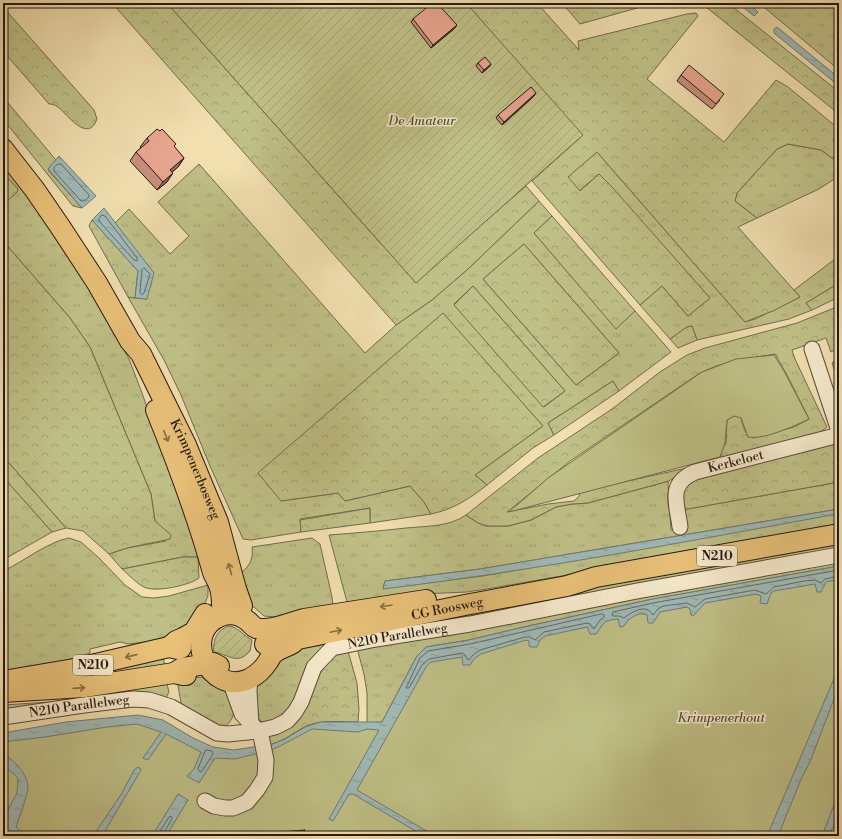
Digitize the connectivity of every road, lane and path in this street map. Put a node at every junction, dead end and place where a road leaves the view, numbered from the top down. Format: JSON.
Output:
{"nodes":[{"id":1,"x":3,"y":149,"type":"edge"},
{"id":2,"x":130,"y":341,"type":"junction"},
{"id":3,"x":812,"y":349,"type":"dead end"},
{"id":4,"x":839,"y":431,"type":"edge"},
{"id":5,"x":839,"y":434,"type":"edge"},
{"id":6,"x":680,"y":527,"type":"dead end"},
{"id":7,"x":839,"y":534,"type":"edge"},
{"id":8,"x":839,"y":555,"type":"edge"},
{"id":9,"x":242,"y":606,"type":"junction"},
{"id":10,"x":219,"y":610,"type":"junction"},
{"id":11,"x":297,"y":630,"type":"junction"},
{"id":12,"x":265,"y":637,"type":"junction"},
{"id":13,"x":198,"y":638,"type":"junction"},
{"id":14,"x":209,"y":668,"type":"junction"},
{"id":15,"x":250,"y":673,"type":"junction"},
{"id":16,"x":3,"y":680,"type":"edge"},
{"id":17,"x":230,"y":681,"type":"junction"},
{"id":18,"x":3,"y":692,"type":"edge"},
{"id":19,"x":3,"y":717,"type":"edge"},
{"id":20,"x":257,"y":731,"type":"junction"},
{"id":21,"x":205,"y":801,"type":"dead end"}],
"edges":[{"from":1,"to":2,"type":"main road","name":"Krimpenerbosweg"},
{"from":9,"to":2,"type":"main road","name":"Krimpenerbosweg","one_way":true},
{"from":2,"to":10,"type":"main road","name":"Krimpenerbosweg","one_way":true},
{"from":3,"to":4,"type":"street"},
{"from":5,"to":6,"type":"street","name":"Kerkeloet"},
{"from":7,"to":11,"type":"main road","name":"CG Roosweg","number":"N210"},
{"from":8,"to":20,"type":"street","name":"N210 Parallelweg"},
{"from":9,"to":10,"type":"main road"},
{"from":9,"to":12,"type":"main road"},
{"from":10,"to":12,"type":"main road"},
{"from":10,"to":13,"type":"main road"},
{"from":11,"to":12,"type":"main road","name":"CG Roosweg","number":"N210"},
{"from":11,"to":12,"type":"main road","name":"CG Roosweg","number":"N210"},
{"from":12,"to":15,"type":"main road","number":"N210"},
{"from":13,"to":14,"type":"main road"},
{"from":13,"to":16,"type":"main road","number":"N210","one_way":true},
{"from":14,"to":15,"type":"main road","number":"N210"},
{"from":14,"to":17,"type":"main road"},
{"from":18,"to":14,"type":"main road","number":"N210","one_way":true},
{"from":15,"to":17,"type":"main road"},
{"from":15,"to":20,"type":"street"},
{"from":17,"to":20,"type":"street"},
{"from":19,"to":20,"type":"street","name":"N210 Parallelweg"},
{"from":20,"to":21,"type":"street"}]}
